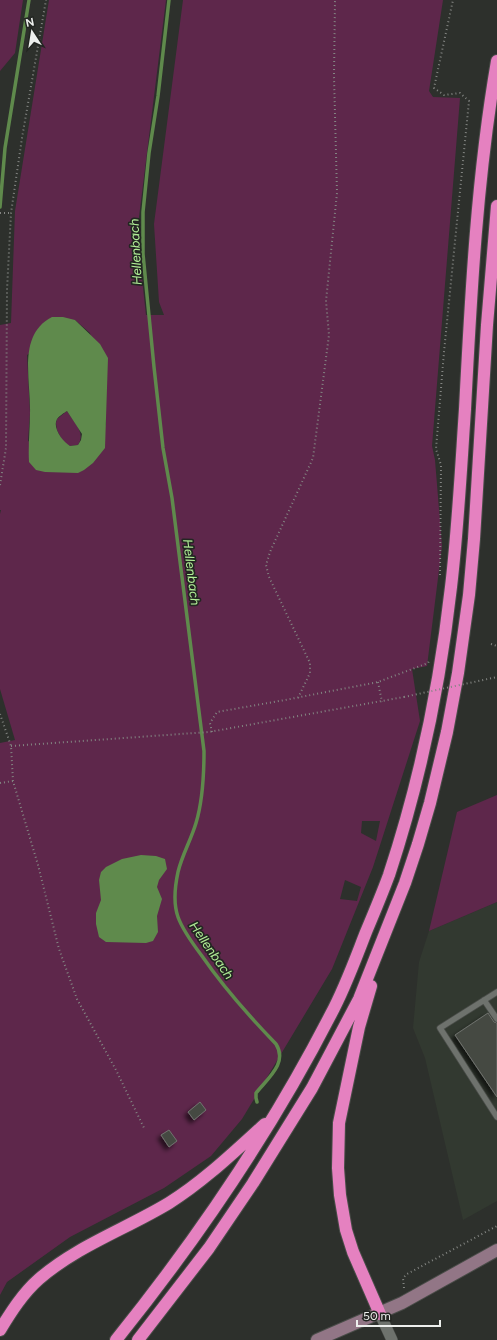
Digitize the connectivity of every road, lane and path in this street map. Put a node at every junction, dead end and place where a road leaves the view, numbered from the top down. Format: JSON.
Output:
{"nodes":[{"id":1,"x":46,"y":0,"type":"edge"},
{"id":2,"x":335,"y":0,"type":"edge"},
{"id":3,"x":453,"y":0,"type":"edge"},
{"id":4,"x":497,"y":61,"type":"edge"},
{"id":5,"x":497,"y":206,"type":"edge"},
{"id":6,"x":0,"y":213,"type":"edge"},
{"id":7,"x":11,"y":214,"type":"junction"},
{"id":8,"x":0,"y":484,"type":"edge"},
{"id":9,"x":440,"y":580,"type":"dead end"},
{"id":10,"x":491,"y":644,"type":"dead end"},
{"id":11,"x":497,"y":646,"type":"edge"},
{"id":12,"x":431,"y":656,"type":"dead end"},
{"id":13,"x":497,"y":677,"type":"edge"},
{"id":14,"x":378,"y":682,"type":"junction"},
{"id":15,"x":298,"y":698,"type":"junction"},
{"id":16,"x":382,"y":702,"type":"junction"},
{"id":17,"x":0,"y":714,"type":"edge"},
{"id":18,"x":210,"y":732,"type":"junction"},
{"id":19,"x":11,"y":746,"type":"junction"},
{"id":20,"x":12,"y":781,"type":"junction"},
{"id":21,"x":0,"y":783,"type":"edge"},
{"id":22,"x":394,"y":912,"type":"junction"},
{"id":23,"x":497,"y":992,"type":"edge"},
{"id":24,"x":484,"y":1000,"type":"junction"},
{"id":25,"x":497,"y":1019,"type":"edge"},
{"id":26,"x":275,"y":1115,"type":"junction"},
{"id":27,"x":497,"y":1117,"type":"edge"},
{"id":28,"x":145,"y":1130,"type":"dead end"},
{"id":29,"x":497,"y":1226,"type":"edge"},
{"id":30,"x":497,"y":1250,"type":"edge"},
{"id":31,"x":402,"y":1303,"type":"junction"},
{"id":32,"x":380,"y":1314,"type":"junction"},
{"id":33,"x":0,"y":1330,"type":"edge"},
{"id":34,"x":116,"y":1340,"type":"edge"},
{"id":35,"x":138,"y":1340,"type":"edge"},
{"id":36,"x":317,"y":1340,"type":"edge"},
{"id":37,"x":392,"y":1340,"type":"edge"}],
"edges":[{"from":1,"to":7,"type":"path"},
{"from":2,"to":15,"type":"path"},
{"from":3,"to":9,"type":"path"},
{"from":4,"to":26,"type":"highway"},
{"from":5,"to":22,"type":"highway"},
{"from":6,"to":7,"type":"path"},
{"from":7,"to":8,"type":"path"},
{"from":10,"to":11,"type":"path"},
{"from":12,"to":14,"type":"path"},
{"from":13,"to":16,"type":"path","bridge":true},
{"from":14,"to":15,"type":"path"},
{"from":14,"to":16,"type":"path"},
{"from":15,"to":18,"type":"path"},
{"from":16,"to":18,"type":"path"},
{"from":17,"to":19,"type":"path"},
{"from":18,"to":19,"type":"path"},
{"from":19,"to":20,"type":"path"},
{"from":20,"to":21,"type":"path"},
{"from":20,"to":28,"type":"path"},
{"from":22,"to":32,"type":"highway"},
{"from":22,"to":35,"type":"highway"},
{"from":23,"to":24,"type":"lane"},
{"from":24,"to":25,"type":"lane"},
{"from":24,"to":27,"type":"lane"},
{"from":26,"to":33,"type":"highway"},
{"from":26,"to":34,"type":"highway"},
{"from":29,"to":31,"type":"path"},
{"from":30,"to":31,"type":"street"},
{"from":31,"to":32,"type":"street"},
{"from":32,"to":36,"type":"street"},
{"from":32,"to":37,"type":"street"}]}
